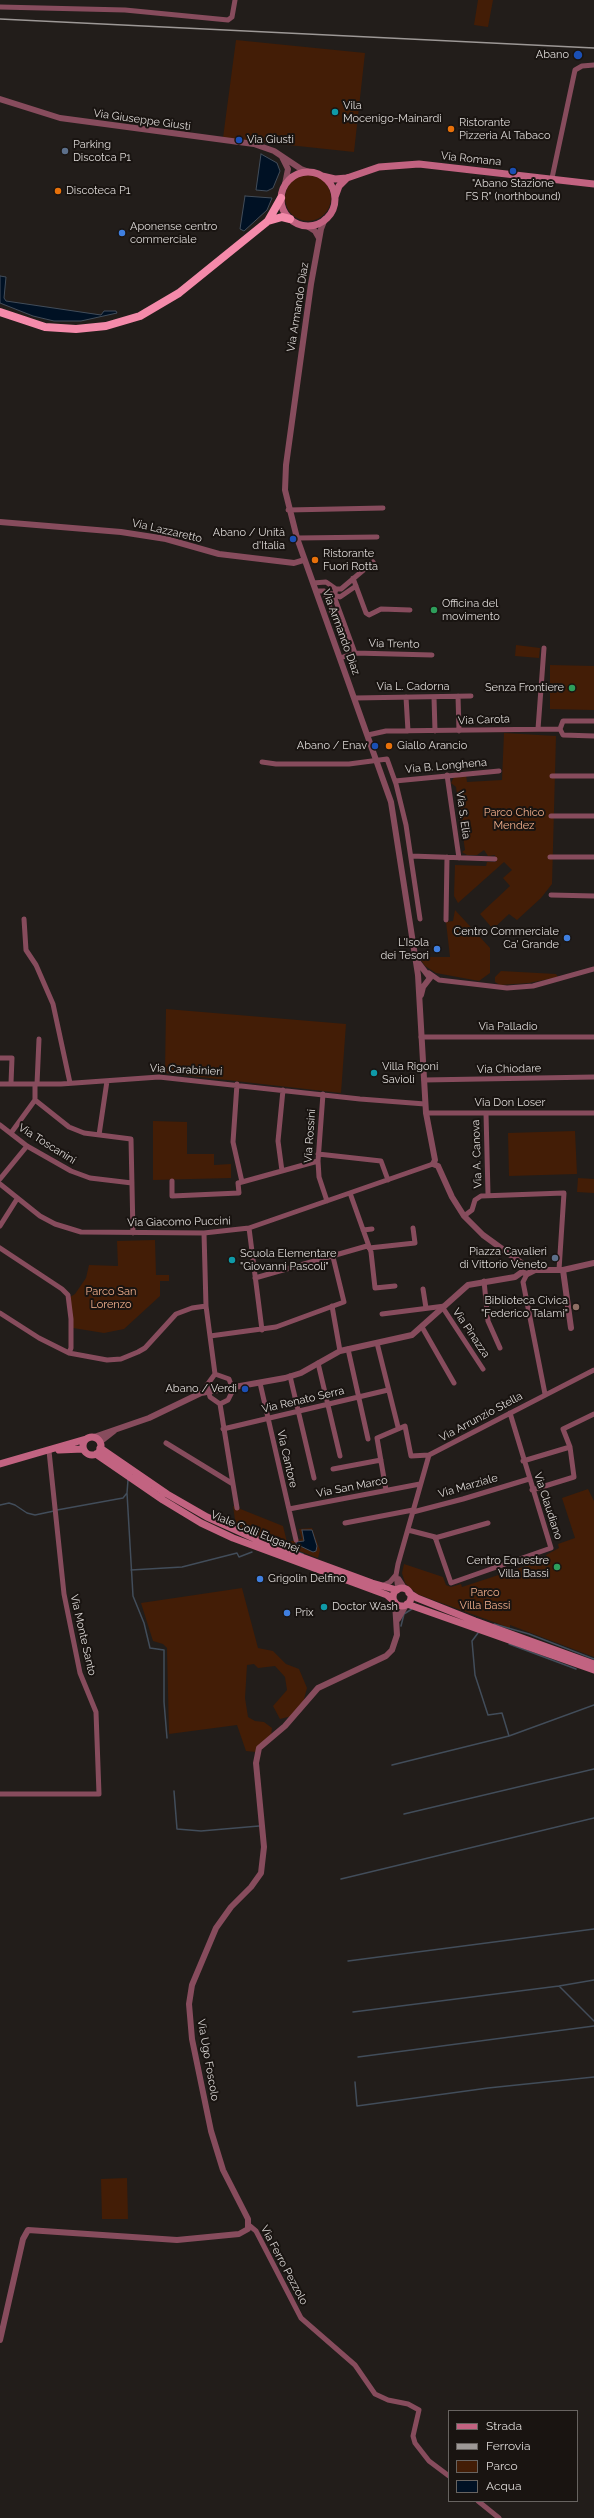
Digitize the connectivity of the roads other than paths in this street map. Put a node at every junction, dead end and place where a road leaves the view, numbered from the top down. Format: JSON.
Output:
{"nodes":[{"id":1,"x":235,"y":0,"type":"edge"},
{"id":2,"x":0,"y":7,"type":"edge"},
{"id":3,"x":594,"y":65,"type":"edge"},
{"id":4,"x":0,"y":99,"type":"edge"},
{"id":5,"x":282,"y":157,"type":"junction"},
{"id":6,"x":308,"y":172,"type":"junction"},
{"id":7,"x":322,"y":176,"type":"junction"},
{"id":8,"x":347,"y":178,"type":"junction"},
{"id":9,"x":552,"y":178,"type":"junction"},
{"id":10,"x":285,"y":184,"type":"junction"},
{"id":11,"x":594,"y":184,"type":"edge"},
{"id":12,"x":281,"y":198,"type":"junction"},
{"id":13,"x":335,"y":199,"type":"junction"},
{"id":14,"x":290,"y":219,"type":"junction"},
{"id":15,"x":325,"y":219,"type":"junction"},
{"id":16,"x":268,"y":221,"type":"junction"},
{"id":17,"x":307,"y":226,"type":"junction"},
{"id":18,"x":319,"y":238,"type":"junction"},
{"id":19,"x":0,"y":312,"type":"edge"},
{"id":20,"x":383,"y":508,"type":"dead end"},
{"id":21,"x":288,"y":510,"type":"junction"},
{"id":22,"x":0,"y":522,"type":"edge"},
{"id":23,"x":377,"y":537,"type":"dead end"},
{"id":24,"x":296,"y":538,"type":"junction"},
{"id":25,"x":304,"y":560,"type":"junction"},
{"id":26,"x":373,"y":562,"type":"dead end"},
{"id":27,"x":353,"y":578,"type":"junction"},
{"id":28,"x":313,"y":583,"type":"junction"},
{"id":29,"x":356,"y":586,"type":"junction"},
{"id":30,"x":336,"y":589,"type":"junction"},
{"id":31,"x":316,"y":591,"type":"junction"},
{"id":32,"x":324,"y":591,"type":"junction"},
{"id":33,"x":334,"y":596,"type":"junction"},
{"id":34,"x":410,"y":610,"type":"dead end"},
{"id":35,"x":544,"y":648,"type":"dead end"},
{"id":36,"x":346,"y":650,"type":"junction"},
{"id":37,"x":355,"y":653,"type":"junction"},
{"id":38,"x":432,"y":655,"type":"dead end"},
{"id":39,"x":341,"y":656,"type":"junction"},
{"id":40,"x":458,"y":696,"type":"junction"},
{"id":41,"x":470,"y":696,"type":"dead end"},
{"id":42,"x":406,"y":697,"type":"junction"},
{"id":43,"x":434,"y":697,"type":"junction"},
{"id":44,"x":355,"y":698,"type":"junction"},
{"id":45,"x":594,"y":721,"type":"edge"},
{"id":46,"x":538,"y":729,"type":"junction"},
{"id":47,"x":560,"y":729,"type":"junction"},
{"id":48,"x":408,"y":731,"type":"junction"},
{"id":49,"x":435,"y":731,"type":"junction"},
{"id":50,"x":459,"y":731,"type":"junction"},
{"id":51,"x":368,"y":735,"type":"junction"},
{"id":52,"x":594,"y":736,"type":"edge"},
{"id":53,"x":377,"y":761,"type":"junction"},
{"id":54,"x":262,"y":762,"type":"dead end"},
{"id":55,"x":499,"y":771,"type":"dead end"},
{"id":56,"x":447,"y":775,"type":"junction"},
{"id":57,"x":552,"y":776,"type":"dead end"},
{"id":58,"x":594,"y":776,"type":"edge"},
{"id":59,"x":395,"y":781,"type":"junction"},
{"id":60,"x":551,"y":816,"type":"dead end"},
{"id":61,"x":594,"y":816,"type":"edge"},
{"id":62,"x":411,"y":856,"type":"junction"},
{"id":63,"x":448,"y":857,"type":"junction"},
{"id":64,"x":550,"y":857,"type":"dead end"},
{"id":65,"x":594,"y":857,"type":"edge"},
{"id":66,"x":458,"y":858,"type":"junction"},
{"id":67,"x":495,"y":859,"type":"dead end"},
{"id":68,"x":551,"y":896,"type":"dead end"},
{"id":69,"x":594,"y":896,"type":"edge"},
{"id":70,"x":419,"y":909,"type":"junction"},
{"id":71,"x":408,"y":911,"type":"junction"},
{"id":72,"x":24,"y":919,"type":"dead end"},
{"id":73,"x":420,"y":919,"type":"dead end"},
{"id":74,"x":446,"y":920,"type":"dead end"},
{"id":75,"x":416,"y":959,"type":"junction"},
{"id":76,"x":594,"y":969,"type":"edge"},
{"id":77,"x":427,"y":972,"type":"junction"},
{"id":78,"x":418,"y":978,"type":"junction"},
{"id":79,"x":439,"y":980,"type":"junction"},
{"id":80,"x":427,"y":983,"type":"junction"},
{"id":81,"x":420,"y":998,"type":"junction"},
{"id":82,"x":421,"y":1037,"type":"junction"},
{"id":83,"x":594,"y":1037,"type":"edge"},
{"id":84,"x":39,"y":1039,"type":"dead end"},
{"id":85,"x":0,"y":1058,"type":"edge"},
{"id":86,"x":594,"y":1077,"type":"edge"},
{"id":87,"x":424,"y":1080,"type":"junction"},
{"id":88,"x":107,"y":1081,"type":"junction"},
{"id":89,"x":11,"y":1083,"type":"junction"},
{"id":90,"x":70,"y":1083,"type":"junction"},
{"id":91,"x":0,"y":1084,"type":"edge"},
{"id":92,"x":36,"y":1084,"type":"junction"},
{"id":93,"x":237,"y":1084,"type":"junction"},
{"id":94,"x":283,"y":1090,"type":"junction"},
{"id":95,"x":323,"y":1094,"type":"junction"},
{"id":96,"x":35,"y":1100,"type":"junction"},
{"id":97,"x":425,"y":1104,"type":"junction"},
{"id":98,"x":426,"y":1113,"type":"junction"},
{"id":99,"x":486,"y":1113,"type":"junction"},
{"id":100,"x":594,"y":1113,"type":"edge"},
{"id":101,"x":0,"y":1124,"type":"edge"},
{"id":102,"x":10,"y":1133,"type":"junction"},
{"id":103,"x":99,"y":1136,"type":"junction"},
{"id":104,"x":28,"y":1146,"type":"junction"},
{"id":105,"x":318,"y":1154,"type":"junction"},
{"id":106,"x":318,"y":1161,"type":"junction"},
{"id":107,"x":436,"y":1163,"type":"junction"},
{"id":108,"x":282,"y":1171,"type":"junction"},
{"id":109,"x":0,"y":1179,"type":"edge"},
{"id":110,"x":388,"y":1180,"type":"junction"},
{"id":111,"x":172,"y":1181,"type":"dead end"},
{"id":112,"x":242,"y":1182,"type":"junction"},
{"id":113,"x":132,"y":1183,"type":"junction"},
{"id":114,"x":0,"y":1184,"type":"edge"},
{"id":115,"x":350,"y":1193,"type":"junction"},
{"id":116,"x":488,"y":1194,"type":"junction"},
{"id":117,"x":17,"y":1199,"type":"junction"},
{"id":118,"x":327,"y":1201,"type":"junction"},
{"id":119,"x":464,"y":1216,"type":"junction"},
{"id":120,"x":0,"y":1226,"type":"edge"},
{"id":121,"x":249,"y":1228,"type":"junction"},
{"id":122,"x":413,"y":1228,"type":"dead end"},
{"id":123,"x":372,"y":1229,"type":"dead end"},
{"id":124,"x":363,"y":1230,"type":"junction"},
{"id":125,"x":133,"y":1233,"type":"junction"},
{"id":126,"x":204,"y":1233,"type":"junction"},
{"id":127,"x":368,"y":1247,"type":"junction"},
{"id":128,"x":0,"y":1248,"type":"edge"},
{"id":129,"x":333,"y":1257,"type":"junction"},
{"id":130,"x":594,"y":1263,"type":"edge"},
{"id":131,"x":523,"y":1264,"type":"junction"},
{"id":132,"x":535,"y":1270,"type":"junction"},
{"id":133,"x":561,"y":1270,"type":"junction"},
{"id":134,"x":524,"y":1273,"type":"junction"},
{"id":135,"x":255,"y":1278,"type":"junction"},
{"id":136,"x":484,"y":1281,"type":"junction"},
{"id":137,"x":395,"y":1286,"type":"dead end"},
{"id":138,"x":423,"y":1289,"type":"dead end"},
{"id":139,"x":206,"y":1306,"type":"junction"},
{"id":140,"x":332,"y":1306,"type":"junction"},
{"id":141,"x":444,"y":1307,"type":"junction"},
{"id":142,"x":426,"y":1308,"type":"junction"},
{"id":143,"x":0,"y":1313,"type":"edge"},
{"id":144,"x":382,"y":1314,"type":"dead end"},
{"id":145,"x":422,"y":1327,"type":"junction"},
{"id":146,"x":571,"y":1328,"type":"dead end"},
{"id":147,"x":262,"y":1330,"type":"junction"},
{"id":148,"x":210,"y":1336,"type":"junction"},
{"id":149,"x":377,"y":1343,"type":"junction"},
{"id":150,"x":500,"y":1348,"type":"dead end"},
{"id":151,"x":348,"y":1349,"type":"junction"},
{"id":152,"x":340,"y":1351,"type":"junction"},
{"id":153,"x":68,"y":1353,"type":"junction"},
{"id":154,"x":318,"y":1363,"type":"junction"},
{"id":155,"x":483,"y":1369,"type":"dead end"},
{"id":156,"x":594,"y":1370,"type":"edge"},
{"id":157,"x":216,"y":1374,"type":"junction"},
{"id":158,"x":290,"y":1376,"type":"junction"},
{"id":159,"x":260,"y":1383,"type":"junction"},
{"id":160,"x":454,"y":1383,"type":"dead end"},
{"id":161,"x":232,"y":1387,"type":"junction"},
{"id":162,"x":388,"y":1390,"type":"junction"},
{"id":163,"x":208,"y":1391,"type":"junction"},
{"id":164,"x":546,"y":1393,"type":"junction"},
{"id":165,"x":359,"y":1397,"type":"junction"},
{"id":166,"x":220,"y":1404,"type":"junction"},
{"id":167,"x":328,"y":1404,"type":"junction"},
{"id":168,"x":299,"y":1412,"type":"junction"},
{"id":169,"x":510,"y":1413,"type":"junction"},
{"id":170,"x":594,"y":1414,"type":"edge"},
{"id":171,"x":268,"y":1418,"type":"junction"},
{"id":172,"x":398,"y":1427,"type":"junction"},
{"id":173,"x":119,"y":1428,"type":"junction"},
{"id":174,"x":223,"y":1429,"type":"junction"},
{"id":175,"x":90,"y":1438,"type":"junction"},
{"id":176,"x":368,"y":1439,"type":"dead end"},
{"id":177,"x":166,"y":1443,"type":"dead end"},
{"id":178,"x":570,"y":1447,"type":"junction"},
{"id":179,"x":99,"y":1448,"type":"junction"},
{"id":180,"x":83,"y":1449,"type":"junction"},
{"id":181,"x":49,"y":1451,"type":"junction"},
{"id":182,"x":429,"y":1455,"type":"junction"},
{"id":183,"x":340,"y":1456,"type":"dead end"},
{"id":184,"x":381,"y":1460,"type":"junction"},
{"id":185,"x":523,"y":1460,"type":"junction"},
{"id":186,"x":0,"y":1464,"type":"edge"},
{"id":187,"x":333,"y":1469,"type":"dead end"},
{"id":188,"x":314,"y":1478,"type":"dead end"},
{"id":189,"x":529,"y":1479,"type":"junction"},
{"id":190,"x":233,"y":1484,"type":"junction"},
{"id":191,"x":420,"y":1484,"type":"junction"},
{"id":192,"x":386,"y":1490,"type":"junction"},
{"id":193,"x":532,"y":1490,"type":"junction"},
{"id":194,"x":237,"y":1508,"type":"dead end"},
{"id":195,"x":289,"y":1509,"type":"junction"},
{"id":196,"x":413,"y":1511,"type":"junction"},
{"id":197,"x":345,"y":1523,"type":"dead end"},
{"id":198,"x":488,"y":1523,"type":"dead end"},
{"id":199,"x":408,"y":1530,"type":"junction"},
{"id":200,"x":435,"y":1538,"type":"junction"},
{"id":201,"x":296,"y":1540,"type":"dead end"},
{"id":202,"x":396,"y":1575,"type":"junction"},
{"id":203,"x":382,"y":1586,"type":"junction"},
{"id":204,"x":398,"y":1590,"type":"junction"},
{"id":205,"x":408,"y":1591,"type":"junction"},
{"id":206,"x":395,"y":1602,"type":"junction"},
{"id":207,"x":406,"y":1604,"type":"junction"},
{"id":208,"x":398,"y":1619,"type":"junction"},
{"id":209,"x":594,"y":1664,"type":"edge"},
{"id":210,"x":594,"y":1670,"type":"edge"},
{"id":211,"x":0,"y":1794,"type":"edge"},
{"id":212,"x":250,"y":2226,"type":"junction"},
{"id":213,"x":0,"y":2340,"type":"edge"},
{"id":214,"x":448,"y":2475,"type":"edge"},
{"id":215,"x":479,"y":2502,"type":"edge"},
{"id":216,"x":499,"y":2518,"type":"edge"}],
"edges":[{"from":1,"to":2,"type":"street"},
{"from":3,"to":9,"type":"street"},
{"from":4,"to":5,"type":"street","name":"Via Giuseppe Giusti"},
{"from":5,"to":6,"type":"street","name":"Via Giuseppe Giusti"},
{"from":5,"to":10,"type":"street"},
{"from":6,"to":7,"type":"main road"},
{"from":6,"to":10,"type":"main road"},
{"from":7,"to":8,"type":"main road","name":"Via Romana"},
{"from":7,"to":13,"type":"main road"},
{"from":8,"to":9,"type":"main road","name":"Via Romana"},
{"from":8,"to":13,"type":"main road"},
{"from":9,"to":11,"type":"main road","name":"Via Romana"},
{"from":10,"to":12,"type":"main road"},
{"from":12,"to":14,"type":"main road"},
{"from":12,"to":16,"type":"highway"},
{"from":13,"to":15,"type":"main road"},
{"from":14,"to":16,"type":"highway"},
{"from":14,"to":17,"type":"main road"},
{"from":15,"to":17,"type":"main road"},
{"from":15,"to":18,"type":"street","name":"Via Armando Diaz"},
{"from":16,"to":19,"type":"highway"},
{"from":17,"to":18,"type":"street"},
{"from":18,"to":21,"type":"street","name":"Via Armando Diaz"},
{"from":20,"to":21,"type":"street"},
{"from":21,"to":24,"type":"street","name":"Via Armando Diaz"},
{"from":22,"to":25,"type":"street","name":"Via Lazzaretto"},
{"from":23,"to":24,"type":"street"},
{"from":24,"to":25,"type":"street","name":"Via Armando Diaz"},
{"from":25,"to":28,"type":"street","name":"Via Armando Diaz"},
{"from":26,"to":27,"type":"street"},
{"from":27,"to":29,"type":"street"},
{"from":27,"to":30,"type":"street"},
{"from":28,"to":30,"type":"street"},
{"from":28,"to":31,"type":"street","name":"Via Armando Diaz"},
{"from":29,"to":33,"type":"street"},
{"from":29,"to":34,"type":"street"},
{"from":30,"to":33,"type":"street"},
{"from":31,"to":32,"type":"street"},
{"from":31,"to":39,"type":"street","name":"Via Armando Diaz"},
{"from":32,"to":33,"type":"street"},
{"from":32,"to":36,"type":"street"},
{"from":33,"to":37,"type":"street"},
{"from":35,"to":46,"type":"street"},
{"from":36,"to":37,"type":"street"},
{"from":36,"to":39,"type":"street"},
{"from":37,"to":38,"type":"street","name":"Via Trento"},
{"from":37,"to":39,"type":"street"},
{"from":39,"to":44,"type":"street","name":"Via Armando Diaz"},
{"from":40,"to":41,"type":"street","name":"Via L. Cadorna"},
{"from":40,"to":43,"type":"street","name":"Via L. Cadorna"},
{"from":40,"to":50,"type":"street"},
{"from":42,"to":43,"type":"street","name":"Via L. Cadorna"},
{"from":42,"to":44,"type":"street","name":"Via L. Cadorna"},
{"from":42,"to":48,"type":"street"},
{"from":43,"to":49,"type":"street"},
{"from":44,"to":51,"type":"street","name":"Via Armando Diaz"},
{"from":45,"to":47,"type":"street","name":"Via Carota"},
{"from":46,"to":47,"type":"street","name":"Via Carota"},
{"from":46,"to":50,"type":"street","name":"Via Carota"},
{"from":47,"to":52,"type":"street"},
{"from":48,"to":49,"type":"street","name":"Via Carota"},
{"from":48,"to":51,"type":"street","name":"Via Carota"},
{"from":49,"to":50,"type":"street","name":"Via Carota"},
{"from":51,"to":53,"type":"street","name":"Via Armando Diaz"},
{"from":53,"to":54,"type":"street"},
{"from":53,"to":59,"type":"street"},
{"from":53,"to":71,"type":"street","name":"Via Armando Diaz"},
{"from":55,"to":56,"type":"street","name":"Via B. Longhena"},
{"from":56,"to":59,"type":"street","name":"Via B. Longhena"},
{"from":56,"to":66,"type":"street","name":"Via S. Elia"},
{"from":57,"to":58,"type":"street"},
{"from":59,"to":62,"type":"street"},
{"from":60,"to":61,"type":"street"},
{"from":62,"to":63,"type":"street"},
{"from":62,"to":70,"type":"street"},
{"from":63,"to":66,"type":"street"},
{"from":63,"to":74,"type":"street"},
{"from":64,"to":65,"type":"street"},
{"from":66,"to":67,"type":"street"},
{"from":68,"to":69,"type":"street"},
{"from":70,"to":71,"type":"street"},
{"from":70,"to":73,"type":"street"},
{"from":71,"to":75,"type":"street","name":"Via Armando Diaz"},
{"from":72,"to":90,"type":"street"},
{"from":75,"to":77,"type":"street","name":"Via Armando Diaz"},
{"from":75,"to":78,"type":"street","name":"Via Armando Diaz"},
{"from":76,"to":79,"type":"street"},
{"from":77,"to":78,"type":"street"},
{"from":77,"to":79,"type":"street"},
{"from":77,"to":80,"type":"street"},
{"from":78,"to":80,"type":"street"},
{"from":78,"to":81,"type":"street","name":"Via Armando Diaz"},
{"from":79,"to":80,"type":"street"},
{"from":80,"to":81,"type":"street","name":"Via Armando Diaz"},
{"from":81,"to":82,"type":"street","name":"Via Armando Diaz"},
{"from":82,"to":83,"type":"street","name":"Via Palladio"},
{"from":82,"to":87,"type":"street","name":"Via Armando Diaz"},
{"from":84,"to":92,"type":"street"},
{"from":85,"to":89,"type":"street"},
{"from":86,"to":87,"type":"street","name":"Via Chiodare"},
{"from":87,"to":97,"type":"street","name":"Via Armando Diaz"},
{"from":88,"to":90,"type":"street","name":"Via Carabinieri"},
{"from":88,"to":93,"type":"street","name":"Via Carabinieri"},
{"from":88,"to":103,"type":"street"},
{"from":89,"to":91,"type":"street","name":"Via Carabinieri"},
{"from":89,"to":92,"type":"street","name":"Via Carabinieri"},
{"from":90,"to":92,"type":"street","name":"Via Carabinieri"},
{"from":92,"to":96,"type":"street"},
{"from":93,"to":94,"type":"street","name":"Via Carabinieri"},
{"from":93,"to":112,"type":"street"},
{"from":94,"to":95,"type":"street","name":"Via Carabinieri"},
{"from":94,"to":108,"type":"street"},
{"from":95,"to":97,"type":"street","name":"Via Carabinieri"},
{"from":95,"to":105,"type":"street","name":"Via Rossini"},
{"from":96,"to":102,"type":"street"},
{"from":96,"to":103,"type":"street"},
{"from":97,"to":98,"type":"street","name":"Via Armando Diaz"},
{"from":98,"to":99,"type":"street","name":"Via Don Loser"},
{"from":98,"to":107,"type":"street","name":"Via Armando Diaz"},
{"from":99,"to":100,"type":"street","name":"Via Don Loser"},
{"from":99,"to":116,"type":"street","name":"Via A. Canova"},
{"from":101,"to":102,"type":"street","name":"Via Toscanini"},
{"from":102,"to":104,"type":"street","name":"Via Toscanini"},
{"from":103,"to":113,"type":"street"},
{"from":104,"to":109,"type":"street"},
{"from":104,"to":113,"type":"street","name":"Via Toscanini"},
{"from":105,"to":106,"type":"street","name":"Via Rossini"},
{"from":105,"to":110,"type":"street"},
{"from":106,"to":108,"type":"street"},
{"from":106,"to":118,"type":"street","name":"Via Rossini"},
{"from":107,"to":110,"type":"street","name":"Via Giacomo Puccini"},
{"from":107,"to":119,"type":"street","name":"Via Armando Diaz"},
{"from":108,"to":112,"type":"street"},
{"from":110,"to":115,"type":"street","name":"Via Giacomo Puccini"},
{"from":111,"to":112,"type":"street"},
{"from":113,"to":125,"type":"street"},
{"from":114,"to":117,"type":"street","name":"Via Giacomo Puccini"},
{"from":115,"to":118,"type":"street","name":"Via Giacomo Puccini"},
{"from":115,"to":124,"type":"street"},
{"from":116,"to":119,"type":"street"},
{"from":116,"to":133,"type":"street"},
{"from":117,"to":120,"type":"street"},
{"from":117,"to":125,"type":"street","name":"Via Giacomo Puccini"},
{"from":118,"to":121,"type":"street","name":"Via Giacomo Puccini"},
{"from":119,"to":131,"type":"street","name":"Via Armando Diaz"},
{"from":121,"to":126,"type":"street","name":"Via Giacomo Puccini"},
{"from":121,"to":135,"type":"street"},
{"from":122,"to":127,"type":"street"},
{"from":123,"to":124,"type":"street"},
{"from":124,"to":127,"type":"street"},
{"from":125,"to":126,"type":"street","name":"Via Giacomo Puccini"},
{"from":126,"to":139,"type":"street"},
{"from":127,"to":129,"type":"street"},
{"from":127,"to":137,"type":"street"},
{"from":128,"to":153,"type":"street"},
{"from":129,"to":135,"type":"street"},
{"from":129,"to":140,"type":"street"},
{"from":130,"to":133,"type":"street"},
{"from":131,"to":132,"type":"street","name":"Via Armando Diaz"},
{"from":131,"to":134,"type":"street"},
{"from":132,"to":133,"type":"street"},
{"from":132,"to":134,"type":"street"},
{"from":133,"to":146,"type":"street"},
{"from":134,"to":136,"type":"street"},
{"from":134,"to":164,"type":"street"},
{"from":135,"to":147,"type":"street"},
{"from":136,"to":141,"type":"street"},
{"from":136,"to":150,"type":"street"},
{"from":138,"to":142,"type":"street"},
{"from":139,"to":148,"type":"street"},
{"from":139,"to":153,"type":"street"},
{"from":140,"to":147,"type":"street"},
{"from":140,"to":152,"type":"street"},
{"from":141,"to":142,"type":"street"},
{"from":141,"to":145,"type":"street"},
{"from":141,"to":155,"type":"street","name":"Via Pinazza"},
{"from":142,"to":144,"type":"street"},
{"from":143,"to":153,"type":"street"},
{"from":145,"to":149,"type":"street"},
{"from":145,"to":160,"type":"street"},
{"from":147,"to":148,"type":"street"},
{"from":148,"to":157,"type":"street"},
{"from":149,"to":151,"type":"street"},
{"from":149,"to":162,"type":"street"},
{"from":151,"to":152,"type":"street"},
{"from":151,"to":165,"type":"street"},
{"from":152,"to":154,"type":"street"},
{"from":154,"to":158,"type":"street"},
{"from":154,"to":167,"type":"street"},
{"from":156,"to":164,"type":"street","name":"Via Arrunzio Stella"},
{"from":157,"to":161,"type":"street"},
{"from":157,"to":163,"type":"street"},
{"from":158,"to":159,"type":"street"},
{"from":158,"to":168,"type":"street"},
{"from":159,"to":161,"type":"street"},
{"from":159,"to":171,"type":"street","name":"Via Cantore"},
{"from":161,"to":163,"type":"street"},
{"from":161,"to":166,"type":"street"},
{"from":162,"to":165,"type":"street","name":"Via Renato Serra"},
{"from":162,"to":172,"type":"street"},
{"from":163,"to":166,"type":"street"},
{"from":163,"to":173,"type":"street"},
{"from":164,"to":169,"type":"street","name":"Via Arrunzio Stella"},
{"from":165,"to":167,"type":"street","name":"Via Renato Serra"},
{"from":165,"to":176,"type":"street"},
{"from":166,"to":174,"type":"street"},
{"from":167,"to":168,"type":"street","name":"Via Renato Serra"},
{"from":167,"to":183,"type":"street"},
{"from":168,"to":171,"type":"street","name":"Via Renato Serra"},
{"from":168,"to":188,"type":"street"},
{"from":169,"to":182,"type":"street","name":"Via Arrunzio Stella"},
{"from":169,"to":185,"type":"street","name":"Via Claudiano"},
{"from":170,"to":178,"type":"street"},
{"from":171,"to":174,"type":"street","name":"Via Renato Serra"},
{"from":171,"to":195,"type":"street","name":"Via Cantore"},
{"from":172,"to":182,"type":"street"},
{"from":172,"to":184,"type":"street"},
{"from":173,"to":175,"type":"street"},
{"from":173,"to":179,"type":"street"},
{"from":174,"to":190,"type":"street"},
{"from":175,"to":179,"type":"main road"},
{"from":175,"to":180,"type":"main road"},
{"from":175,"to":181,"type":"main road"},
{"from":177,"to":190,"type":"street"},
{"from":178,"to":185,"type":"street"},
{"from":178,"to":193,"type":"street"},
{"from":179,"to":180,"type":"main road"},
{"from":179,"to":203,"type":"main road","name":"Viale Colli Euganei"},
{"from":179,"to":206,"type":"main road","name":"Viale Colli Euganei"},
{"from":180,"to":181,"type":"main road"},
{"from":181,"to":186,"type":"main road"},
{"from":181,"to":211,"type":"street","name":"Via Monte Santo"},
{"from":182,"to":191,"type":"street"},
{"from":184,"to":187,"type":"street"},
{"from":184,"to":192,"type":"street"},
{"from":185,"to":189,"type":"street","name":"Via Claudiano"},
{"from":189,"to":193,"type":"street","name":"Via Claudiano"},
{"from":189,"to":196,"type":"street","name":"Via Marziale"},
{"from":190,"to":194,"type":"street"},
{"from":191,"to":192,"type":"street","name":"Via San Marco"},
{"from":191,"to":196,"type":"street"},
{"from":192,"to":195,"type":"street","name":"Via San Marco"},
{"from":193,"to":200,"type":"street","name":"Via Claudiano"},
{"from":195,"to":201,"type":"street","name":"Via Cantore"},
{"from":196,"to":197,"type":"street"},
{"from":196,"to":199,"type":"street"},
{"from":198,"to":200,"type":"street"},
{"from":199,"to":200,"type":"street"},
{"from":199,"to":202,"type":"street"},
{"from":202,"to":203,"type":"street"},
{"from":202,"to":204,"type":"street"},
{"from":202,"to":205,"type":"street"},
{"from":203,"to":204,"type":"main road","name":"Viale Colli Euganei"},
{"from":204,"to":205,"type":"main road","name":"Viale Colli Euganei"},
{"from":204,"to":206,"type":"main road"},
{"from":205,"to":207,"type":"main road"},
{"from":205,"to":209,"type":"main road","name":"Viale Colli Euganei"},
{"from":206,"to":207,"type":"main road","name":"Viale Colli Euganei"},
{"from":206,"to":208,"type":"street","name":"Via Ugo Foscolo"},
{"from":207,"to":208,"type":"street","name":"Via Ugo Foscolo"},
{"from":207,"to":210,"type":"main road","name":"Viale Colli Euganei"},
{"from":208,"to":212,"type":"street","name":"Via Ugo Foscolo"},
{"from":212,"to":213,"type":"street"},
{"from":212,"to":214,"type":"street","name":"Via Ferro Pezzolo"},
{"from":215,"to":216,"type":"street"}]}
